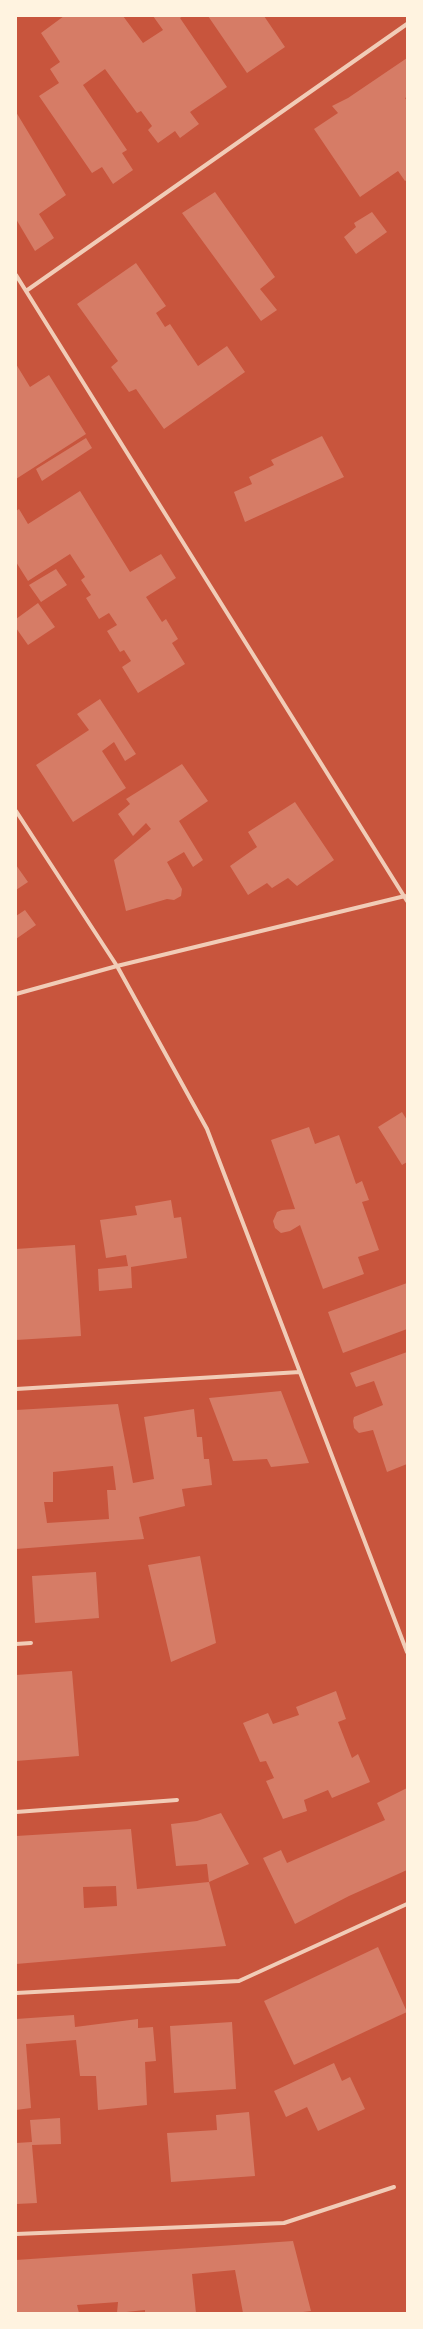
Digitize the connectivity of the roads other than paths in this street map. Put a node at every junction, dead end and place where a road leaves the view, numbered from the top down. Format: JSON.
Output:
{"nodes":[{"id":1,"x":407,"y":24,"type":"edge"},
{"id":2,"x":16,"y":275,"type":"edge"},
{"id":3,"x":26,"y":292,"type":"junction"},
{"id":4,"x":16,"y":811,"type":"edge"},
{"id":5,"x":406,"y":899,"type":"edge"},
{"id":6,"x":116,"y":966,"type":"junction"},
{"id":7,"x":16,"y":994,"type":"edge"},
{"id":8,"x":300,"y":1372,"type":"junction"},
{"id":9,"x":16,"y":1389,"type":"edge"},
{"id":10,"x":31,"y":1643,"type":"dead end"},
{"id":11,"x":16,"y":1644,"type":"edge"},
{"id":12,"x":407,"y":1652,"type":"edge"},
{"id":13,"x":177,"y":1800,"type":"dead end"},
{"id":14,"x":16,"y":1812,"type":"edge"},
{"id":15,"x":407,"y":1904,"type":"edge"},
{"id":16,"x":16,"y":1993,"type":"edge"},
{"id":17,"x":394,"y":2187,"type":"dead end"},
{"id":18,"x":16,"y":2234,"type":"edge"}],
"edges":[{"from":1,"to":3,"type":"street"},
{"from":2,"to":3,"type":"street"},
{"from":3,"to":5,"type":"street"},
{"from":4,"to":6,"type":"street"},
{"from":5,"to":6,"type":"street"},
{"from":6,"to":7,"type":"street"},
{"from":6,"to":8,"type":"street"},
{"from":8,"to":9,"type":"street"},
{"from":8,"to":12,"type":"street"},
{"from":10,"to":11,"type":"street"},
{"from":13,"to":14,"type":"street"},
{"from":15,"to":16,"type":"street"},
{"from":17,"to":18,"type":"street"}]}
